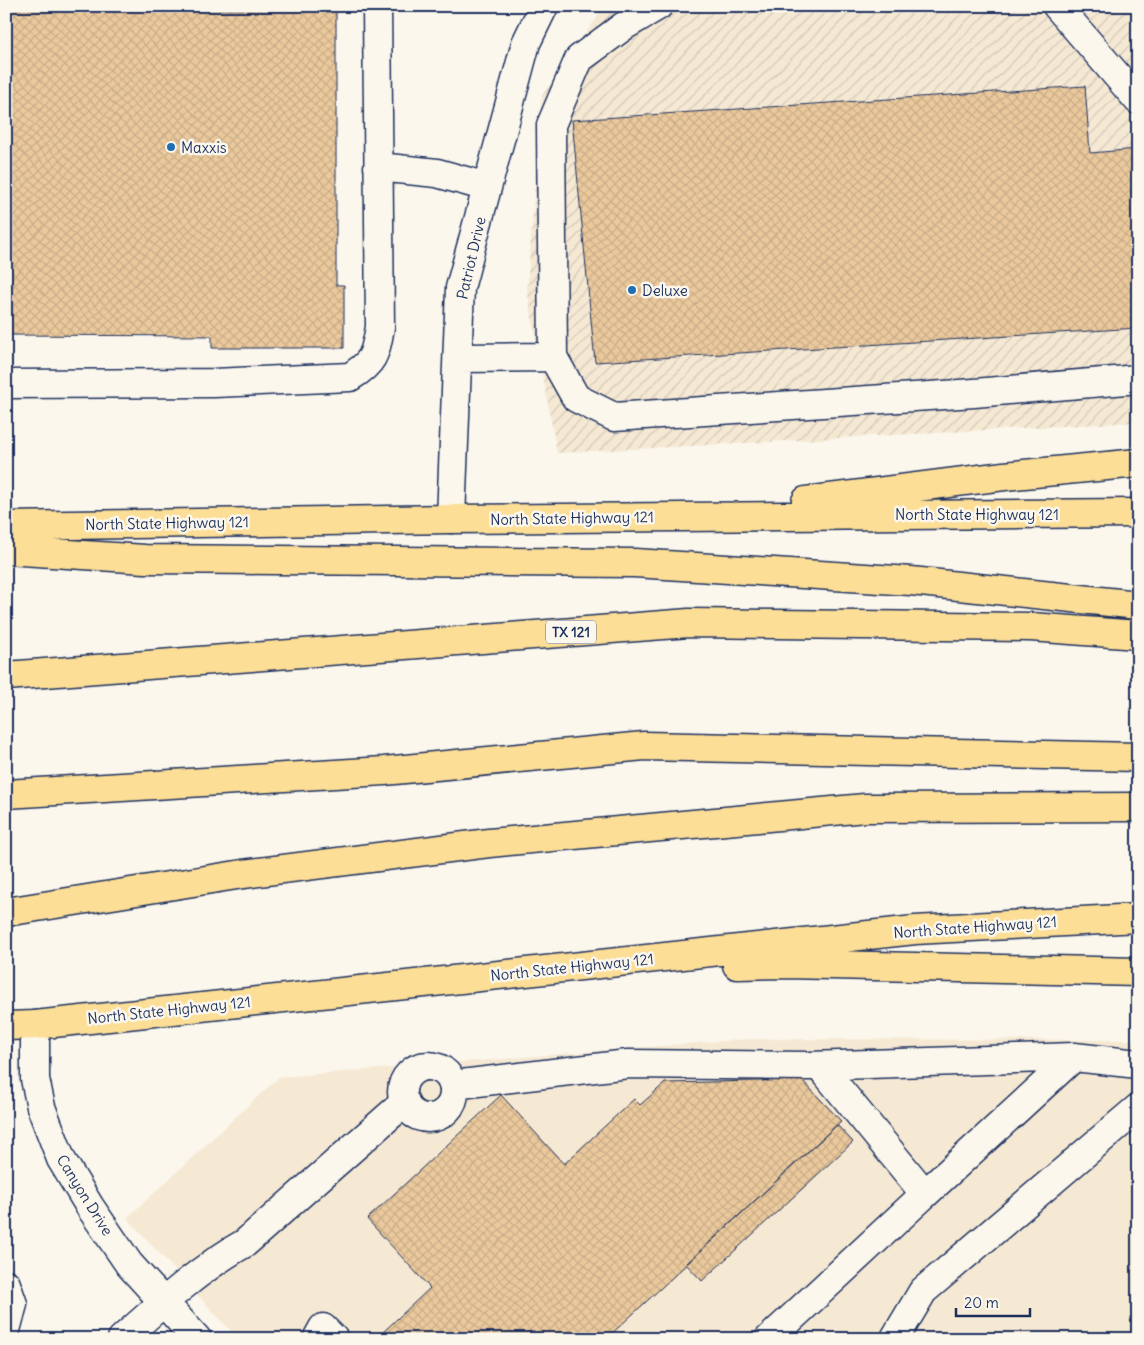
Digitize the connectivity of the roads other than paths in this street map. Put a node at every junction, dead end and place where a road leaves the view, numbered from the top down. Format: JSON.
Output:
{"nodes":[{"id":1,"x":377,"y":6,"type":"edge"},
{"id":2,"x":544,"y":6,"type":"edge"},
{"id":3,"x":658,"y":6,"type":"edge"},
{"id":4,"x":1057,"y":6,"type":"edge"},
{"id":5,"x":1138,"y":100,"type":"edge"},
{"id":6,"x":378,"y":167,"type":"junction"},
{"id":7,"x":488,"y":187,"type":"junction"},
{"id":8,"x":553,"y":356,"type":"junction"},
{"id":9,"x":458,"y":358,"type":"junction"},
{"id":10,"x":1138,"y":380,"type":"edge"},
{"id":11,"x":6,"y":384,"type":"edge"},
{"id":12,"x":1138,"y":463,"type":"edge"},
{"id":13,"x":1138,"y":513,"type":"edge"},
{"id":14,"x":682,"y":516,"type":"junction"},
{"id":15,"x":452,"y":519,"type":"junction"},
{"id":16,"x":6,"y":526,"type":"edge"},
{"id":17,"x":6,"y":550,"type":"edge"},
{"id":18,"x":1138,"y":605,"type":"edge"},
{"id":19,"x":1138,"y":634,"type":"edge"},
{"id":20,"x":6,"y":676,"type":"edge"},
{"id":21,"x":1138,"y":757,"type":"edge"},
{"id":22,"x":6,"y":794,"type":"edge"},
{"id":23,"x":1138,"y":807,"type":"edge"},
{"id":24,"x":6,"y":912,"type":"edge"},
{"id":25,"x":1138,"y":918,"type":"edge"},
{"id":26,"x":558,"y":968,"type":"junction"},
{"id":27,"x":1138,"y":972,"type":"edge"},
{"id":28,"x":35,"y":1025,"type":"junction"},
{"id":29,"x":6,"y":1026,"type":"edge"},
{"id":30,"x":1074,"y":1057,"type":"junction"},
{"id":31,"x":1138,"y":1064,"type":"edge"},
{"id":32,"x":820,"y":1066,"type":"junction"},
{"id":33,"x":453,"y":1085,"type":"junction"},
{"id":34,"x":405,"y":1102,"type":"junction"},
{"id":35,"x":1138,"y":1108,"type":"edge"},
{"id":36,"x":925,"y":1194,"type":"junction"},
{"id":37,"x":6,"y":1284,"type":"edge"},
{"id":38,"x":163,"y":1302,"type":"junction"},
{"id":39,"x":6,"y":1330,"type":"edge"},
{"id":40,"x":894,"y":1338,"type":"edge"},
{"id":41,"x":122,"y":1339,"type":"edge"},
{"id":42,"x":197,"y":1339,"type":"edge"},
{"id":43,"x":317,"y":1339,"type":"edge"},
{"id":44,"x":334,"y":1339,"type":"edge"},
{"id":45,"x":769,"y":1339,"type":"edge"},
{"id":46,"x":901,"y":1339,"type":"edge"}],
"edges":[{"from":1,"to":6,"type":"street"},
{"from":2,"to":7,"type":"street","name":"Patriot Drive"},
{"from":3,"to":8,"type":"street"},
{"from":4,"to":5,"type":"street"},
{"from":6,"to":7,"type":"street"},
{"from":6,"to":11,"type":"street"},
{"from":7,"to":9,"type":"street","name":"Patriot Drive"},
{"from":8,"to":9,"type":"street"},
{"from":8,"to":10,"type":"street"},
{"from":9,"to":15,"type":"street","name":"Patriot Drive"},
{"from":12,"to":14,"type":"main road"},
{"from":13,"to":14,"type":"main road","name":"North State Highway 121"},
{"from":14,"to":15,"type":"main road","name":"North State Highway 121"},
{"from":15,"to":16,"type":"main road","name":"North State Highway 121"},
{"from":17,"to":18,"type":"main road"},
{"from":19,"to":20,"type":"main road","number":"TX 121"},
{"from":21,"to":22,"type":"main road"},
{"from":23,"to":24,"type":"main road"},
{"from":25,"to":26,"type":"main road","name":"North State Highway 121"},
{"from":26,"to":27,"type":"main road"},
{"from":26,"to":28,"type":"main road","name":"North State Highway 121"},
{"from":28,"to":29,"type":"main road","name":"North State Highway 121"},
{"from":28,"to":38,"type":"street","name":"Canyon Drive"},
{"from":30,"to":31,"type":"street"},
{"from":30,"to":32,"type":"street"},
{"from":30,"to":36,"type":"street"},
{"from":32,"to":33,"type":"street"},
{"from":32,"to":36,"type":"street"},
{"from":33,"to":34,"type":"street"},
{"from":33,"to":34,"type":"street"},
{"from":34,"to":38,"type":"street"},
{"from":35,"to":40,"type":"street"},
{"from":36,"to":45,"type":"street"},
{"from":37,"to":39,"type":"street"},
{"from":38,"to":41,"type":"street"},
{"from":38,"to":42,"type":"street","name":"Canyon Drive"},
{"from":40,"to":46,"type":"street"},
{"from":43,"to":44,"type":"street"}]}
